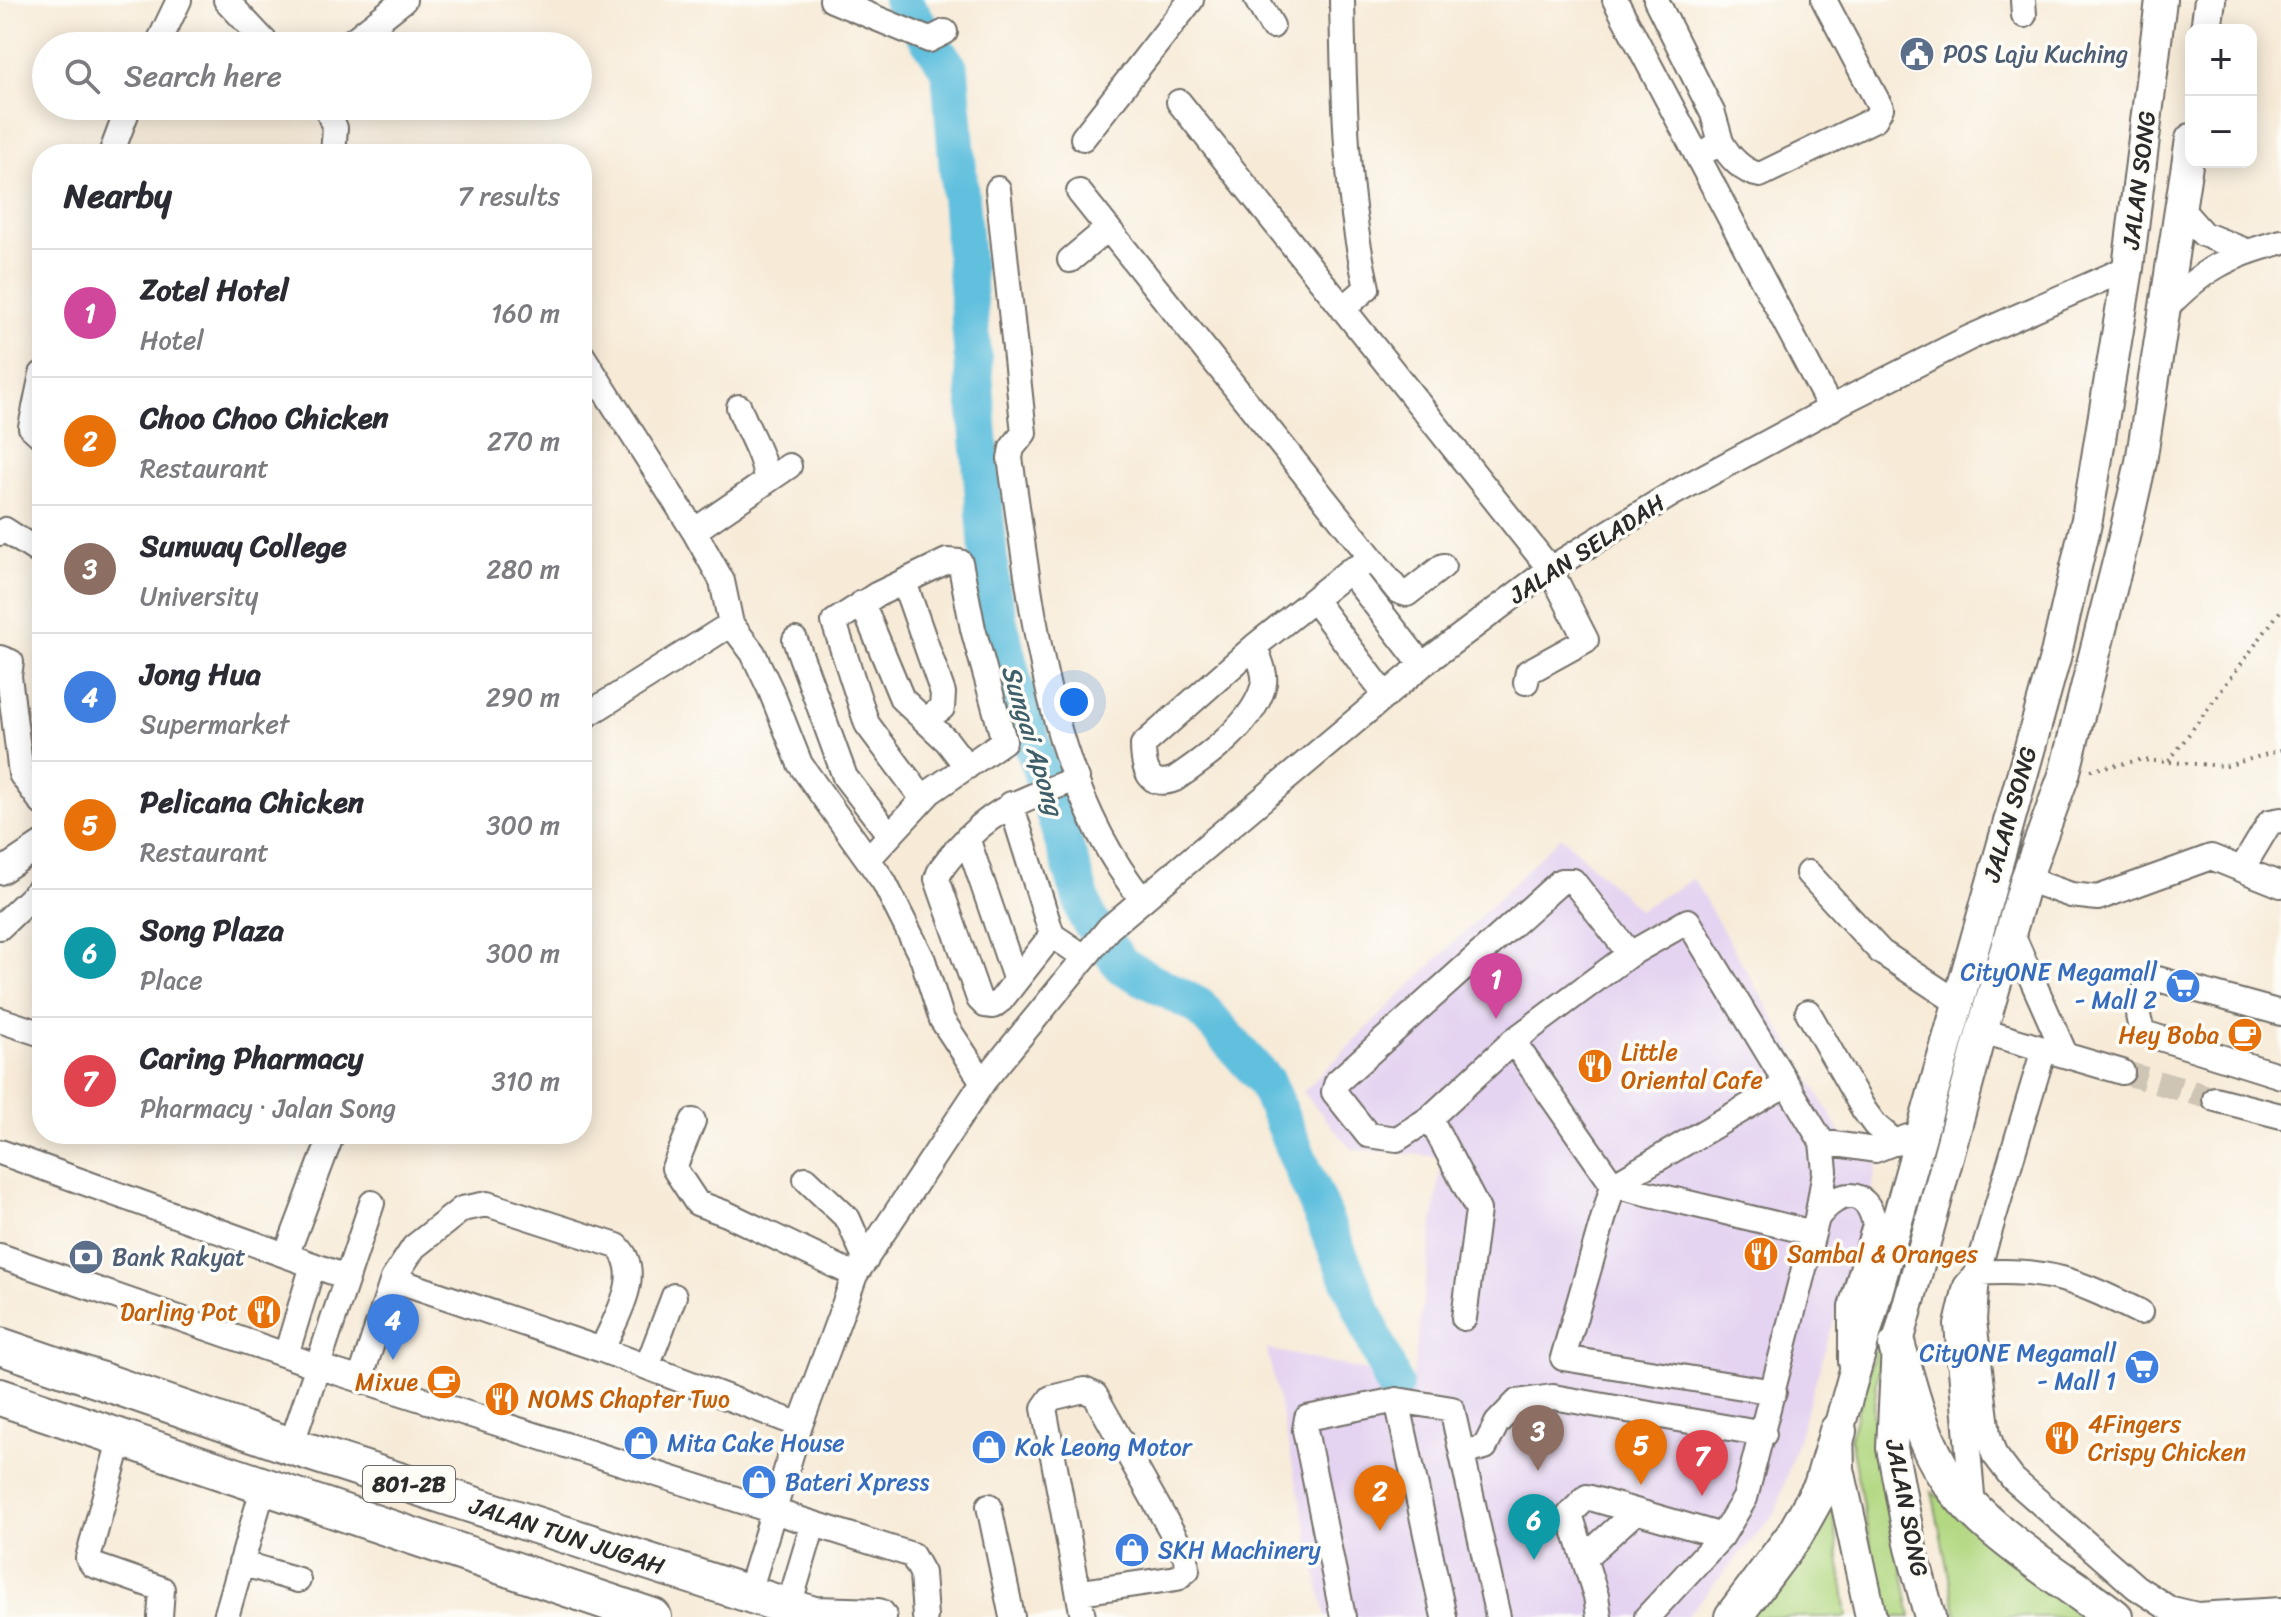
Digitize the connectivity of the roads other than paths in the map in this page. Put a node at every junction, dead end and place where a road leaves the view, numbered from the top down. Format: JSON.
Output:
{"nodes":[{"id":1,"x":179,"y":0,"type":"edge"},
{"id":2,"x":226,"y":0,"type":"edge"},
{"id":3,"x":404,"y":0,"type":"edge"},
{"id":4,"x":832,"y":0,"type":"edge"},
{"id":5,"x":1191,"y":0,"type":"edge"},
{"id":6,"x":1257,"y":0,"type":"edge"},
{"id":7,"x":1342,"y":0,"type":"edge"},
{"id":8,"x":1615,"y":0,"type":"edge"},
{"id":9,"x":1656,"y":0,"type":"edge"},
{"id":10,"x":1824,"y":0,"type":"edge"},
{"id":11,"x":2161,"y":0,"type":"edge"},
{"id":12,"x":2210,"y":0,"type":"edge"},
{"id":13,"x":2207,"y":24,"type":"edge"},
{"id":14,"x":1272,"y":26,"type":"dead end"},
{"id":15,"x":164,"y":32,"type":"edge"},
{"id":16,"x":256,"y":32,"type":"edge"},
{"id":17,"x":364,"y":32,"type":"edge"},
{"id":18,"x":937,"y":36,"type":"dead end"},
{"id":19,"x":1179,"y":102,"type":"dead end"},
{"id":20,"x":124,"y":120,"type":"edge"},
{"id":21,"x":332,"y":120,"type":"edge"},
{"id":22,"x":1083,"y":138,"type":"dead end"},
{"id":23,"x":1721,"y":142,"type":"junction"},
{"id":24,"x":115,"y":144,"type":"edge"},
{"id":25,"x":334,"y":144,"type":"edge"},
{"id":26,"x":1697,"y":158,"type":"junction"},
{"id":27,"x":2187,"y":168,"type":"edge"},
{"id":28,"x":998,"y":189,"type":"dead end"},
{"id":29,"x":1079,"y":192,"type":"dead end"},
{"id":30,"x":2181,"y":209,"type":"junction"},
{"id":31,"x":1106,"y":230,"type":"junction"},
{"id":32,"x":2281,"y":242,"type":"edge"},
{"id":33,"x":2246,"y":251,"type":"junction"},
{"id":34,"x":1070,"y":260,"type":"dead end"},
{"id":35,"x":2128,"y":268,"type":"junction"},
{"id":36,"x":1343,"y":309,"type":"junction"},
{"id":37,"x":2164,"y":310,"type":"junction"},
{"id":38,"x":592,"y":371,"type":"edge"},
{"id":39,"x":739,"y":407,"type":"dead end"},
{"id":40,"x":1831,"y":409,"type":"junction"},
{"id":41,"x":789,"y":466,"type":"dead end"},
{"id":42,"x":766,"y":481,"type":"junction"},
{"id":43,"x":694,"y":531,"type":"junction"},
{"id":44,"x":0,"y":533,"type":"edge"},
{"id":45,"x":32,"y":548,"type":"edge"},
{"id":46,"x":1373,"y":560,"type":"junction"},
{"id":47,"x":1443,"y":566,"type":"dead end"},
{"id":48,"x":1550,"y":569,"type":"junction"},
{"id":49,"x":1349,"y":571,"type":"junction"},
{"id":50,"x":904,"y":582,"type":"junction"},
{"id":51,"x":1314,"y":600,"type":"junction"},
{"id":52,"x":862,"y":603,"type":"junction"},
{"id":53,"x":731,"y":624,"type":"junction"},
{"id":54,"x":795,"y":640,"type":"dead end"},
{"id":55,"x":1255,"y":646,"type":"junction"},
{"id":56,"x":0,"y":658,"type":"edge"},
{"id":57,"x":1422,"y":665,"type":"junction"},
{"id":58,"x":847,"y":670,"type":"junction"},
{"id":59,"x":1526,"y":682,"type":"dead end"},
{"id":60,"x":812,"y":687,"type":"junction"},
{"id":61,"x":1386,"y":696,"type":"junction"},
{"id":62,"x":902,"y":699,"type":"junction"},
{"id":63,"x":592,"y":712,"type":"edge"},
{"id":64,"x":925,"y":720,"type":"junction"},
{"id":65,"x":867,"y":724,"type":"junction"},
{"id":66,"x":967,"y":767,"type":"junction"},
{"id":67,"x":1076,"y":779,"type":"junction"},
{"id":68,"x":32,"y":789,"type":"edge"},
{"id":69,"x":923,"y":799,"type":"junction"},
{"id":70,"x":1021,"y":800,"type":"junction"},
{"id":71,"x":2281,"y":820,"type":"edge"},
{"id":72,"x":888,"y":833,"type":"junction"},
{"id":73,"x":967,"y":838,"type":"junction"},
{"id":74,"x":32,"y":851,"type":"edge"},
{"id":75,"x":869,"y":858,"type":"junction"},
{"id":76,"x":2243,"y":867,"type":"junction"},
{"id":77,"x":0,"y":872,"type":"edge"},
{"id":78,"x":1808,"y":873,"type":"dead end"},
{"id":79,"x":2026,"y":879,"type":"junction"},
{"id":80,"x":2281,"y":885,"type":"edge"},
{"id":81,"x":32,"y":897,"type":"edge"},
{"id":82,"x":1142,"y":899,"type":"junction"},
{"id":83,"x":0,"y":927,"type":"edge"},
{"id":84,"x":2011,"y":932,"type":"junction"},
{"id":85,"x":1052,"y":935,"type":"junction"},
{"id":86,"x":1095,"y":942,"type":"junction"},
{"id":87,"x":1630,"y":954,"type":"junction"},
{"id":88,"x":1016,"y":981,"type":"junction"},
{"id":89,"x":1957,"y":1002,"type":"junction"},
{"id":90,"x":1808,"y":1012,"type":"dead end"},
{"id":91,"x":2281,"y":1013,"type":"edge"},
{"id":92,"x":0,"y":1020,"type":"edge"},
{"id":93,"x":32,"y":1031,"type":"edge"},
{"id":94,"x":1982,"y":1031,"type":"junction"},
{"id":95,"x":1513,"y":1041,"type":"junction"},
{"id":96,"x":2054,"y":1051,"type":"junction"},
{"id":97,"x":2122,"y":1072,"type":"tunnel mouth"},
{"id":98,"x":2281,"y":1076,"type":"edge"},
{"id":99,"x":983,"y":1082,"type":"junction"},
{"id":100,"x":1786,"y":1084,"type":"junction"},
{"id":101,"x":2215,"y":1099,"type":"tunnel mouth"},
{"id":102,"x":2281,"y":1116,"type":"edge"},
{"id":103,"x":1430,"y":1118,"type":"junction"},
{"id":104,"x":693,"y":1121,"type":"dead end"},
{"id":105,"x":1908,"y":1137,"type":"junction"},
{"id":106,"x":1822,"y":1142,"type":"junction"},
{"id":107,"x":328,"y":1144,"type":"edge"},
{"id":108,"x":0,"y":1152,"type":"edge"},
{"id":109,"x":806,"y":1179,"type":"dead end"},
{"id":110,"x":1613,"y":1185,"type":"junction"},
{"id":111,"x":372,"y":1203,"type":"dead end"},
{"id":112,"x":1815,"y":1225,"type":"junction"},
{"id":113,"x":287,"y":1253,"type":"junction"},
{"id":114,"x":0,"y":1256,"type":"edge"},
{"id":115,"x":313,"y":1265,"type":"junction"},
{"id":116,"x":860,"y":1268,"type":"junction"},
{"id":117,"x":1977,"y":1273,"type":"junction"},
{"id":118,"x":346,"y":1277,"type":"junction"},
{"id":119,"x":393,"y":1279,"type":"junction"},
{"id":120,"x":674,"y":1296,"type":"dead end"},
{"id":121,"x":2140,"y":1312,"type":"dead end"},
{"id":122,"x":1464,"y":1318,"type":"dead end"},
{"id":123,"x":0,"y":1346,"type":"edge"},
{"id":124,"x":1897,"y":1346,"type":"junction"},
{"id":125,"x":602,"y":1350,"type":"junction"},
{"id":126,"x":286,"y":1355,"type":"junction"},
{"id":127,"x":1563,"y":1358,"type":"junction"},
{"id":128,"x":317,"y":1366,"type":"junction"},
{"id":129,"x":647,"y":1367,"type":"junction"},
{"id":130,"x":360,"y":1380,"type":"junction"},
{"id":131,"x":1852,"y":1381,"type":"junction"},
{"id":132,"x":1774,"y":1392,"type":"junction"},
{"id":133,"x":0,"y":1397,"type":"edge"},
{"id":134,"x":1553,"y":1397,"type":"junction"},
{"id":135,"x":1397,"y":1400,"type":"junction"},
{"id":136,"x":800,"y":1425,"type":"junction"},
{"id":137,"x":1838,"y":1431,"type":"junction"},
{"id":138,"x":1764,"y":1434,"type":"junction"},
{"id":139,"x":121,"y":1437,"type":"junction"},
{"id":140,"x":291,"y":1446,"type":"junction"},
{"id":141,"x":1462,"y":1453,"type":"junction"},
{"id":142,"x":264,"y":1485,"type":"junction"},
{"id":143,"x":989,"y":1506,"type":"dead end"},
{"id":144,"x":1973,"y":1506,"type":"junction"},
{"id":145,"x":1635,"y":1512,"type":"junction"},
{"id":146,"x":772,"y":1513,"type":"junction"},
{"id":147,"x":813,"y":1525,"type":"junction"},
{"id":148,"x":1722,"y":1536,"type":"junction"},
{"id":149,"x":1584,"y":1558,"type":"junction"},
{"id":150,"x":241,"y":1563,"type":"junction"},
{"id":151,"x":298,"y":1580,"type":"dead end"},
{"id":152,"x":1081,"y":1592,"type":"junction"},
{"id":153,"x":748,"y":1595,"type":"junction"},
{"id":154,"x":2281,"y":1610,"type":"edge"},
{"id":155,"x":808,"y":1614,"type":"edge"},
{"id":156,"x":160,"y":1617,"type":"edge"},
{"id":157,"x":226,"y":1617,"type":"edge"},
{"id":158,"x":653,"y":1617,"type":"edge"},
{"id":159,"x":878,"y":1617,"type":"edge"},
{"id":160,"x":925,"y":1617,"type":"edge"},
{"id":161,"x":1012,"y":1617,"type":"edge"},
{"id":162,"x":1083,"y":1617,"type":"edge"},
{"id":163,"x":1343,"y":1617,"type":"edge"},
{"id":164,"x":1444,"y":1617,"type":"edge"},
{"id":165,"x":1498,"y":1617,"type":"edge"},
{"id":166,"x":1599,"y":1617,"type":"edge"},
{"id":167,"x":1647,"y":1617,"type":"edge"},
{"id":168,"x":1733,"y":1617,"type":"edge"},
{"id":169,"x":1871,"y":1617,"type":"edge"},
{"id":170,"x":1930,"y":1617,"type":"edge"},
{"id":171,"x":2114,"y":1617,"type":"edge"}],
"edges":[{"from":1,"to":15,"type":"street"},
{"from":2,"to":16,"type":"street"},
{"from":3,"to":17,"type":"street"},
{"from":4,"to":18,"type":"street"},
{"from":5,"to":22,"type":"street"},
{"from":6,"to":14,"type":"street"},
{"from":7,"to":36,"type":"street"},
{"from":8,"to":26,"type":"street"},
{"from":9,"to":23,"type":"street"},
{"from":10,"to":23,"type":"street"},
{"from":11,"to":35,"type":"main road","name":"JALAN SONG"},
{"from":12,"to":13,"type":"main road"},
{"from":19,"to":36,"type":"street"},
{"from":20,"to":24,"type":"street"},
{"from":21,"to":25,"type":"street"},
{"from":23,"to":26,"type":"street"},
{"from":26,"to":40,"type":"street"},
{"from":27,"to":30,"type":"main road","name":"JALAN SONG"},
{"from":28,"to":67,"type":"street"},
{"from":29,"to":31,"type":"street"},
{"from":30,"to":33,"type":"street"},
{"from":30,"to":37,"type":"main road","name":"JALAN SONG"},
{"from":31,"to":34,"type":"street"},
{"from":31,"to":46,"type":"street"},
{"from":32,"to":33,"type":"street"},
{"from":33,"to":37,"type":"street"},
{"from":35,"to":40,"type":"street","name":"JALAN SELADAH"},
{"from":35,"to":89,"type":"main road","name":"JALAN SONG"},
{"from":36,"to":48,"type":"street"},
{"from":37,"to":79,"type":"main road","name":"JALAN SONG"},
{"from":38,"to":43,"type":"street"},
{"from":39,"to":42,"type":"street"},
{"from":40,"to":48,"type":"street","name":"JALAN SELADAH"},
{"from":41,"to":42,"type":"street"},
{"from":42,"to":43,"type":"street"},
{"from":43,"to":53,"type":"street"},
{"from":44,"to":45,"type":"street"},
{"from":46,"to":47,"type":"street"},
{"from":46,"to":49,"type":"street"},
{"from":48,"to":57,"type":"street","name":"JALAN SELADAH"},
{"from":48,"to":59,"type":"street"},
{"from":49,"to":51,"type":"street"},
{"from":49,"to":57,"type":"street"},
{"from":50,"to":52,"type":"street"},
{"from":50,"to":64,"type":"street"},
{"from":50,"to":66,"type":"street"},
{"from":51,"to":55,"type":"street"},
{"from":51,"to":61,"type":"street"},
{"from":52,"to":58,"type":"street"},
{"from":52,"to":62,"type":"street"},
{"from":53,"to":63,"type":"street"},
{"from":53,"to":75,"type":"street"},
{"from":54,"to":60,"type":"street"},
{"from":55,"to":55,"type":"street"},
{"from":56,"to":68,"type":"street"},
{"from":57,"to":61,"type":"street","name":"JALAN SELADAH"},
{"from":58,"to":60,"type":"street"},
{"from":58,"to":65,"type":"street"},
{"from":60,"to":72,"type":"street"},
{"from":61,"to":82,"type":"street","name":"JALAN SELADAH"},
{"from":62,"to":64,"type":"street"},
{"from":62,"to":65,"type":"street"},
{"from":64,"to":66,"type":"street"},
{"from":65,"to":69,"type":"street"},
{"from":66,"to":69,"type":"street"},
{"from":67,"to":70,"type":"street"},
{"from":67,"to":82,"type":"street"},
{"from":69,"to":72,"type":"street"},
{"from":70,"to":73,"type":"street"},
{"from":70,"to":85,"type":"street"},
{"from":71,"to":76,"type":"street"},
{"from":72,"to":75,"type":"street"},
{"from":73,"to":88,"type":"street"},
{"from":73,"to":88,"type":"street"},
{"from":74,"to":77,"type":"street"},
{"from":75,"to":99,"type":"street"},
{"from":76,"to":79,"type":"street"},
{"from":76,"to":80,"type":"street"},
{"from":78,"to":89,"type":"street"},
{"from":79,"to":84,"type":"main road","name":"JALAN SONG"},
{"from":81,"to":83,"type":"street"},
{"from":82,"to":86,"type":"street","name":"JALAN SELADAH"},
{"from":84,"to":94,"type":"main road","name":"JALAN SONG"},
{"from":84,"to":96,"type":"street"},
{"from":85,"to":86,"type":"street"},
{"from":85,"to":88,"type":"street"},
{"from":86,"to":99,"type":"street","name":"JALAN SELADAH"},
{"from":87,"to":95,"type":"street"},
{"from":87,"to":100,"type":"street"},
{"from":87,"to":103,"type":"street"},
{"from":89,"to":105,"type":"main road","name":"JALAN SONG"},
{"from":90,"to":105,"type":"street"},
{"from":91,"to":98,"type":"street"},
{"from":92,"to":93,"type":"street"},
{"from":94,"to":96,"type":"street"},
{"from":94,"to":124,"type":"main road","name":"JALAN SONG"},
{"from":95,"to":103,"type":"street"},
{"from":95,"to":110,"type":"street"},
{"from":96,"to":97,"type":"street"},
{"from":96,"to":117,"type":"street"},
{"from":99,"to":116,"type":"street","name":"JALAN SELADAH"},
{"from":100,"to":106,"type":"street"},
{"from":100,"to":110,"type":"street"},
{"from":101,"to":102,"type":"street"},
{"from":103,"to":122,"type":"street"},
{"from":104,"to":116,"type":"street"},
{"from":105,"to":106,"type":"street"},
{"from":105,"to":131,"type":"main road","name":"JALAN SONG"},
{"from":106,"to":112,"type":"street"},
{"from":107,"to":113,"type":"street"},
{"from":108,"to":113,"type":"street"},
{"from":109,"to":116,"type":"street"},
{"from":110,"to":112,"type":"street"},
{"from":110,"to":127,"type":"street"},
{"from":111,"to":118,"type":"street"},
{"from":112,"to":131,"type":"street"},
{"from":112,"to":132,"type":"street"},
{"from":113,"to":115,"type":"street"},
{"from":114,"to":126,"type":"street"},
{"from":115,"to":118,"type":"street"},
{"from":115,"to":126,"type":"street"},
{"from":116,"to":136,"type":"street","name":"JALAN SELADAH"},
{"from":117,"to":121,"type":"street"},
{"from":117,"to":144,"type":"street"},
{"from":117,"to":154,"type":"street"},
{"from":118,"to":128,"type":"street"},
{"from":119,"to":125,"type":"street"},
{"from":119,"to":125,"type":"street"},
{"from":119,"to":130,"type":"street"},
{"from":120,"to":129,"type":"street"},
{"from":123,"to":140,"type":"highway","name":"JALAN TUN JUGAH","number":"801-2B"},
{"from":124,"to":144,"type":"highway"},
{"from":124,"to":170,"type":"main road","name":"JALAN SONG"},
{"from":125,"to":129,"type":"street"},
{"from":126,"to":128,"type":"street"},
{"from":127,"to":132,"type":"street"},
{"from":127,"to":134,"type":"street"},
{"from":128,"to":130,"type":"street"},
{"from":128,"to":140,"type":"street"},
{"from":129,"to":136,"type":"street"},
{"from":130,"to":146,"type":"street"},
{"from":131,"to":137,"type":"main road","name":"JALAN SONG"},
{"from":132,"to":138,"type":"street"},
{"from":133,"to":139,"type":"highway","name":"JALAN TUN JUGAH"},
{"from":134,"to":138,"type":"street"},
{"from":134,"to":141,"type":"street"},
{"from":135,"to":141,"type":"street"},
{"from":135,"to":163,"type":"street"},
{"from":135,"to":164,"type":"street"},
{"from":136,"to":146,"type":"street","name":"JALAN SELADAH"},
{"from":137,"to":168,"type":"highway"},
{"from":137,"to":169,"type":"main road","name":"JALAN SONG"},
{"from":138,"to":148,"type":"street"},
{"from":139,"to":142,"type":"highway","name":"JALAN TUN JUGAH"},
{"from":139,"to":156,"type":"street"},
{"from":140,"to":153,"type":"highway","name":"JALAN TUN JUGAH","number":"801-2B"},
{"from":141,"to":165,"type":"street"},
{"from":142,"to":150,"type":"street"},
{"from":142,"to":158,"type":"highway","name":"JALAN TUN JUGAH"},
{"from":143,"to":161,"type":"street"},
{"from":144,"to":171,"type":"highway"},
{"from":145,"to":148,"type":"street"},
{"from":145,"to":149,"type":"street"},
{"from":145,"to":149,"type":"street"},
{"from":146,"to":147,"type":"street"},
{"from":146,"to":153,"type":"street","name":"JALAN SELADAH"},
{"from":147,"to":155,"type":"street"},
{"from":147,"to":160,"type":"street"},
{"from":148,"to":167,"type":"street"},
{"from":149,"to":166,"type":"street"},
{"from":150,"to":151,"type":"street"},
{"from":150,"to":157,"type":"street"},
{"from":152,"to":152,"type":"street"},
{"from":152,"to":162,"type":"street"},
{"from":153,"to":155,"type":"highway","name":"JALAN TUN JUGAH","number":"801-2B"},
{"from":155,"to":159,"type":"highway","name":"JALAN TUN JUGAH","number":"801-2B"}]}
